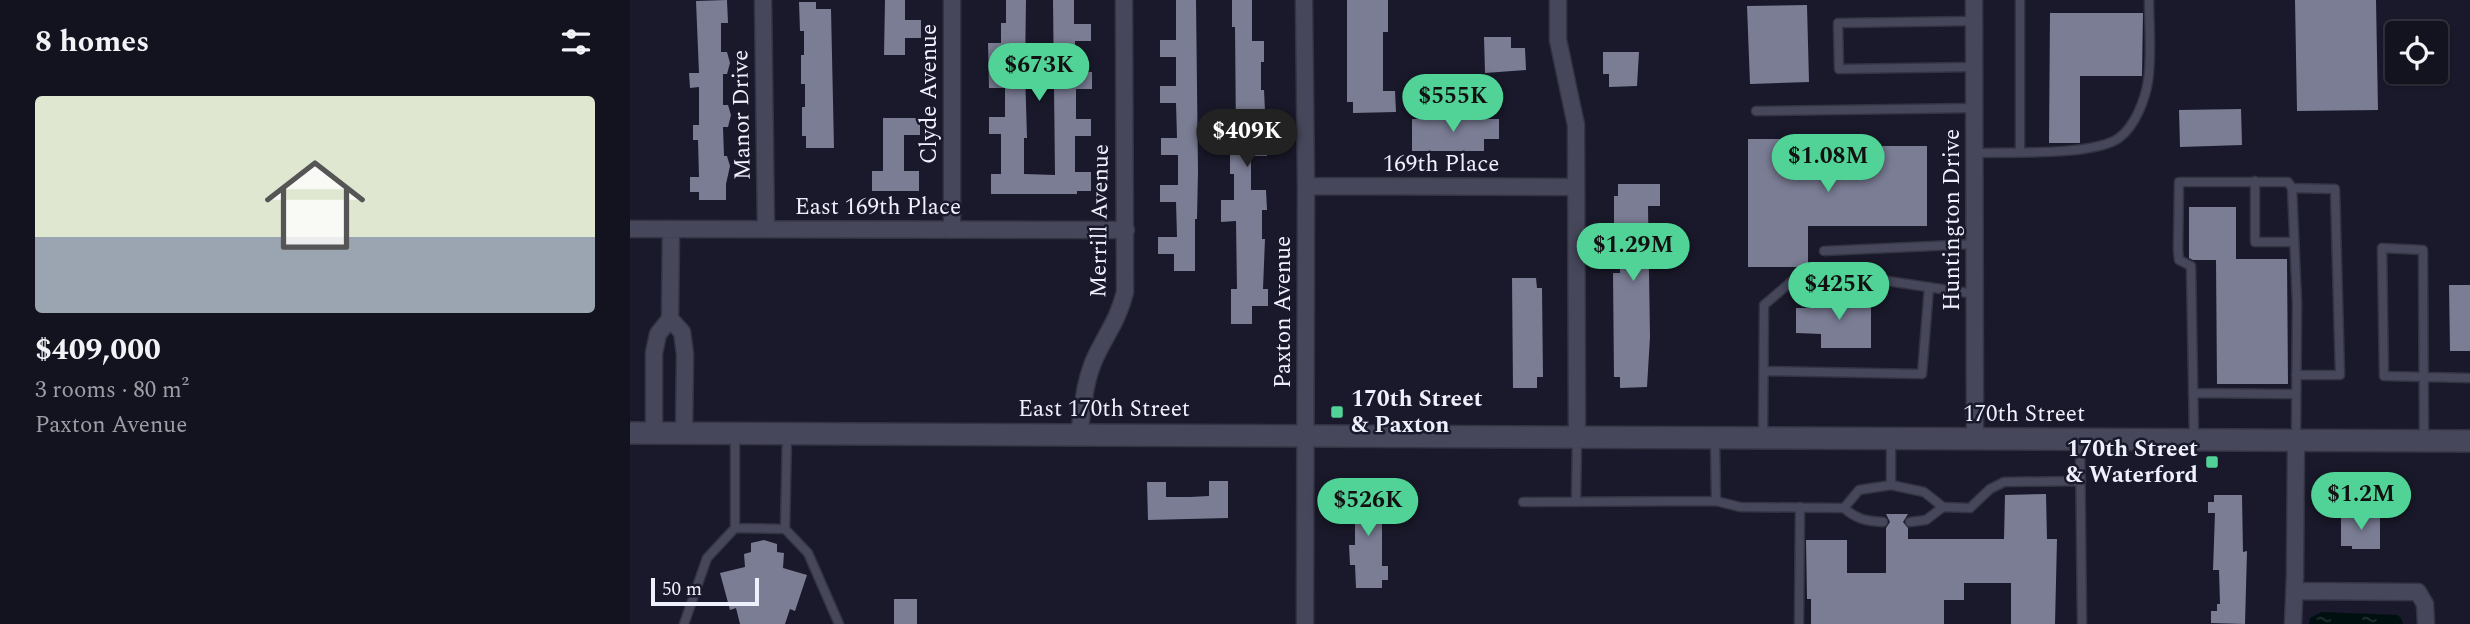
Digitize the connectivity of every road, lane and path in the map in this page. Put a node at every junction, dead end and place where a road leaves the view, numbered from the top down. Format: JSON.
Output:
{"nodes":[{"id":1,"x":763,"y":0,"type":"edge"},
{"id":2,"x":952,"y":0,"type":"edge"},
{"id":3,"x":1124,"y":0,"type":"edge"},
{"id":4,"x":1304,"y":0,"type":"edge"},
{"id":5,"x":1558,"y":0,"type":"edge"},
{"id":6,"x":1974,"y":0,"type":"edge"},
{"id":7,"x":2020,"y":0,"type":"edge"},
{"id":8,"x":2149,"y":0,"type":"edge"},
{"id":9,"x":1974,"y":21,"type":"junction"},
{"id":10,"x":1974,"y":67,"type":"junction"},
{"id":11,"x":1974,"y":108,"type":"junction"},
{"id":12,"x":1756,"y":111,"type":"dead end"},
{"id":13,"x":2020,"y":152,"type":"junction"},
{"id":14,"x":1975,"y":153,"type":"junction"},
{"id":15,"x":2255,"y":181,"type":"junction"},
{"id":16,"x":1306,"y":186,"type":"junction"},
{"id":17,"x":1576,"y":187,"type":"junction"},
{"id":18,"x":2292,"y":188,"type":"junction"},
{"id":19,"x":630,"y":229,"type":"edge"},
{"id":20,"x":671,"y":229,"type":"junction"},
{"id":21,"x":766,"y":229,"type":"junction"},
{"id":22,"x":952,"y":230,"type":"junction"},
{"id":23,"x":1126,"y":230,"type":"junction"},
{"id":24,"x":2294,"y":242,"type":"junction"},
{"id":25,"x":1975,"y":244,"type":"junction"},
{"id":26,"x":1824,"y":251,"type":"dead end"},
{"id":27,"x":1929,"y":287,"type":"junction"},
{"id":28,"x":1975,"y":294,"type":"junction"},
{"id":29,"x":670,"y":319,"type":"junction"},
{"id":30,"x":1763,"y":371,"type":"junction"},
{"id":31,"x":2296,"y":374,"type":"junction"},
{"id":32,"x":2424,"y":376,"type":"junction"},
{"id":33,"x":2470,"y":378,"type":"edge"},
{"id":34,"x":2193,"y":393,"type":"junction"},
{"id":35,"x":2296,"y":394,"type":"junction"},
{"id":36,"x":630,"y":433,"type":"edge"},
{"id":37,"x":654,"y":433,"type":"junction"},
{"id":38,"x":684,"y":433,"type":"junction"},
{"id":39,"x":735,"y":433,"type":"junction"},
{"id":40,"x":787,"y":433,"type":"junction"},
{"id":41,"x":1079,"y":435,"type":"junction"},
{"id":42,"x":1306,"y":437,"type":"junction"},
{"id":43,"x":1577,"y":438,"type":"junction"},
{"id":44,"x":1715,"y":439,"type":"junction"},
{"id":45,"x":1763,"y":439,"type":"junction"},
{"id":46,"x":1891,"y":439,"type":"junction"},
{"id":47,"x":1975,"y":440,"type":"junction"},
{"id":48,"x":2080,"y":440,"type":"junction"},
{"id":49,"x":2194,"y":440,"type":"junction"},
{"id":50,"x":2296,"y":441,"type":"junction"},
{"id":51,"x":2424,"y":441,"type":"junction"},
{"id":52,"x":2470,"y":441,"type":"edge"},
{"id":53,"x":2081,"y":481,"type":"junction"},
{"id":54,"x":1891,"y":485,"type":"junction"},
{"id":55,"x":1716,"y":501,"type":"junction"},
{"id":56,"x":1523,"y":502,"type":"dead end"},
{"id":57,"x":1576,"y":502,"type":"junction"},
{"id":58,"x":1800,"y":507,"type":"junction"},
{"id":59,"x":1844,"y":508,"type":"junction"},
{"id":60,"x":1943,"y":508,"type":"junction"},
{"id":61,"x":1882,"y":522,"type":"dead end"},
{"id":62,"x":1910,"y":522,"type":"dead end"},
{"id":63,"x":735,"y":528,"type":"junction"},
{"id":64,"x":785,"y":528,"type":"junction"},
{"id":65,"x":2295,"y":590,"type":"junction"},
{"id":66,"x":684,"y":624,"type":"edge"},
{"id":67,"x":839,"y":624,"type":"edge"},
{"id":68,"x":1305,"y":624,"type":"edge"},
{"id":69,"x":1799,"y":624,"type":"edge"},
{"id":70,"x":2082,"y":624,"type":"edge"},
{"id":71,"x":2293,"y":624,"type":"edge"},
{"id":72,"x":2426,"y":624,"type":"edge"}],
"edges":[{"from":1,"to":21,"type":"street","name":"Manor Drive"},
{"from":2,"to":22,"type":"street","name":"Clyde Avenue"},
{"from":3,"to":23,"type":"street","name":"Merrill Avenue"},
{"from":4,"to":16,"type":"street","name":"Paxton Avenue"},
{"from":5,"to":17,"type":"street"},
{"from":6,"to":9,"type":"street","name":"Huntington Drive"},
{"from":7,"to":13,"type":"lane"},
{"from":8,"to":13,"type":"lane"},
{"from":9,"to":10,"type":"street","name":"Huntington Drive"},
{"from":9,"to":10,"type":"lane"},
{"from":10,"to":11,"type":"street","name":"Huntington Drive"},
{"from":11,"to":12,"type":"lane"},
{"from":11,"to":14,"type":"street","name":"Huntington Drive"},
{"from":13,"to":14,"type":"lane"},
{"from":14,"to":25,"type":"street","name":"Huntington Drive"},
{"from":15,"to":18,"type":"lane"},
{"from":15,"to":24,"type":"lane"},
{"from":15,"to":34,"type":"lane"},
{"from":16,"to":17,"type":"street","name":"169th Place"},
{"from":16,"to":42,"type":"street","name":"Paxton Avenue"},
{"from":17,"to":43,"type":"street"},
{"from":18,"to":24,"type":"lane"},
{"from":18,"to":31,"type":"lane"},
{"from":19,"to":20,"type":"street","name":"East 169th Place"},
{"from":20,"to":21,"type":"street","name":"East 169th Place"},
{"from":20,"to":29,"type":"street"},
{"from":21,"to":22,"type":"street","name":"East 169th Place"},
{"from":22,"to":23,"type":"street","name":"East 169th Place"},
{"from":23,"to":41,"type":"street","name":"Merrill Avenue"},
{"from":24,"to":31,"type":"lane"},
{"from":25,"to":26,"type":"lane"},
{"from":25,"to":28,"type":"street","name":"Huntington Drive"},
{"from":27,"to":28,"type":"lane"},
{"from":27,"to":30,"type":"lane"},
{"from":27,"to":30,"type":"lane"},
{"from":28,"to":47,"type":"street","name":"Huntington Drive"},
{"from":29,"to":37,"type":"street"},
{"from":29,"to":38,"type":"street"},
{"from":30,"to":45,"type":"lane"},
{"from":31,"to":35,"type":"lane"},
{"from":32,"to":32,"type":"lane"},
{"from":32,"to":33,"type":"lane"},
{"from":32,"to":51,"type":"lane"},
{"from":34,"to":35,"type":"lane"},
{"from":34,"to":49,"type":"lane"},
{"from":35,"to":50,"type":"lane"},
{"from":36,"to":37,"type":"street","name":"East 170th Street"},
{"from":37,"to":38,"type":"street","name":"East 170th Street"},
{"from":38,"to":39,"type":"street","name":"East 170th Street"},
{"from":39,"to":40,"type":"street","name":"East 170th Street"},
{"from":39,"to":63,"type":"lane"},
{"from":40,"to":41,"type":"street","name":"East 170th Street"},
{"from":40,"to":64,"type":"lane"},
{"from":41,"to":42,"type":"street","name":"East 170th Street"},
{"from":42,"to":43,"type":"street","name":"East 170th Street"},
{"from":42,"to":68,"type":"street","name":"Paxton Avenue"},
{"from":43,"to":44,"type":"street","name":"170th Street"},
{"from":43,"to":57,"type":"lane"},
{"from":44,"to":45,"type":"street","name":"170th Street"},
{"from":44,"to":55,"type":"lane"},
{"from":45,"to":46,"type":"street","name":"170th Street"},
{"from":46,"to":47,"type":"street","name":"170th Street"},
{"from":46,"to":54,"type":"lane"},
{"from":47,"to":48,"type":"street","name":"170th Street"},
{"from":48,"to":49,"type":"street","name":"170th Street"},
{"from":48,"to":53,"type":"lane"},
{"from":49,"to":50,"type":"street","name":"170th Street"},
{"from":50,"to":51,"type":"street","name":"170th Street"},
{"from":50,"to":65,"type":"street"},
{"from":51,"to":52,"type":"street","name":"170th Street"},
{"from":53,"to":60,"type":"lane"},
{"from":53,"to":70,"type":"lane"},
{"from":54,"to":59,"type":"lane"},
{"from":54,"to":60,"type":"lane"},
{"from":55,"to":57,"type":"lane"},
{"from":55,"to":58,"type":"lane"},
{"from":56,"to":57,"type":"lane"},
{"from":58,"to":59,"type":"lane"},
{"from":58,"to":69,"type":"lane"},
{"from":59,"to":61,"type":"lane"},
{"from":60,"to":62,"type":"lane"},
{"from":63,"to":64,"type":"lane"},
{"from":63,"to":66,"type":"lane"},
{"from":64,"to":67,"type":"lane"},
{"from":65,"to":71,"type":"street"},
{"from":65,"to":72,"type":"street"}]}
